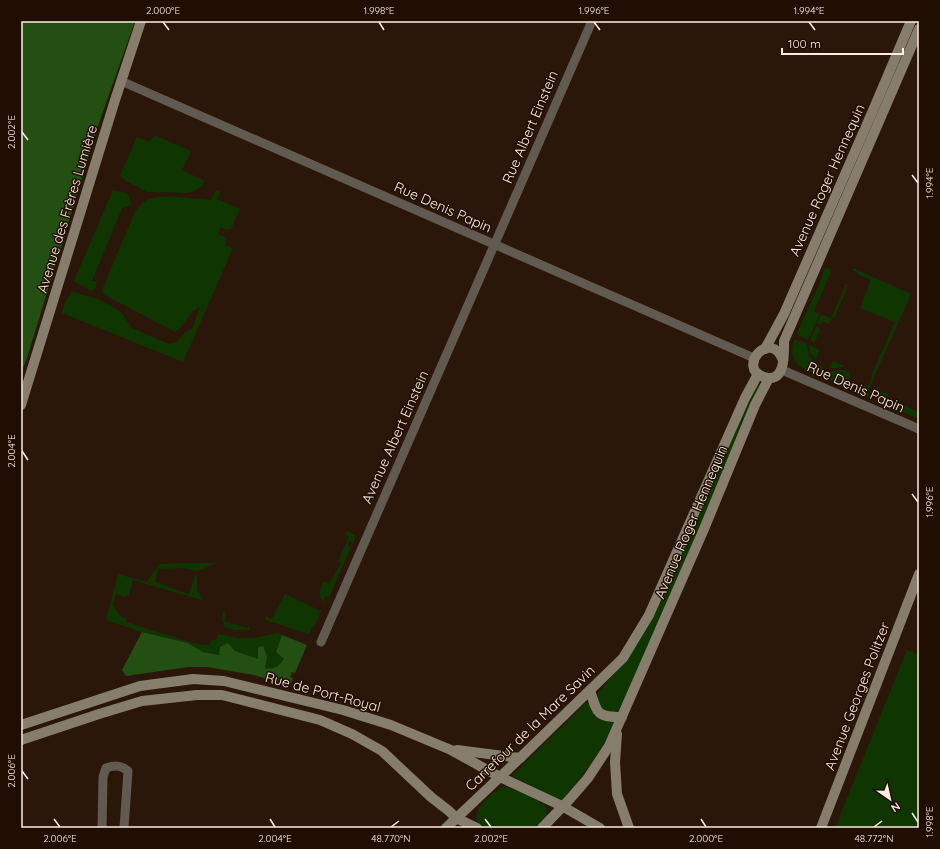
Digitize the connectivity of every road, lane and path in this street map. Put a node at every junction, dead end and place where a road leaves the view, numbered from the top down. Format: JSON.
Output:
{"nodes":[{"id":1,"x":141,"y":21,"type":"edge"},
{"id":2,"x":592,"y":21,"type":"edge"},
{"id":3,"x":911,"y":21,"type":"edge"},
{"id":4,"x":919,"y":29,"type":"edge"},
{"id":5,"x":122,"y":81,"type":"junction"},
{"id":6,"x":495,"y":245,"type":"junction"},
{"id":7,"x":765,"y":348,"type":"junction"},
{"id":8,"x":754,"y":358,"type":"junction"},
{"id":9,"x":783,"y":365,"type":"junction"},
{"id":10,"x":758,"y":374,"type":"junction"},
{"id":11,"x":769,"y":378,"type":"junction"},
{"id":12,"x":21,"y":405,"type":"edge"},
{"id":13,"x":919,"y":429,"type":"edge"},
{"id":14,"x":919,"y":574,"type":"edge"},
{"id":15,"x":320,"y":642,"type":"dead end"},
{"id":16,"x":623,"y":658,"type":"joint"},
{"id":17,"x":590,"y":690,"type":"junction"},
{"id":18,"x":622,"y":717,"type":"junction"},
{"id":19,"x":21,"y":725,"type":"edge"},
{"id":20,"x":617,"y":727,"type":"junction"},
{"id":21,"x":21,"y":740,"type":"edge"},
{"id":22,"x":451,"y":750,"type":"junction"},
{"id":23,"x":520,"y":758,"type":"junction"},
{"id":24,"x":500,"y":777,"type":"junction"},
{"id":25,"x":562,"y":806,"type":"junction"},
{"id":26,"x":456,"y":818,"type":"junction"},
{"id":27,"x":102,"y":828,"type":"edge"},
{"id":28,"x":124,"y":828,"type":"edge"},
{"id":29,"x":446,"y":828,"type":"edge"},
{"id":30,"x":477,"y":828,"type":"edge"},
{"id":31,"x":542,"y":828,"type":"edge"},
{"id":32,"x":600,"y":828,"type":"edge"},
{"id":33,"x":629,"y":828,"type":"edge"},
{"id":34,"x":821,"y":828,"type":"edge"}],
"edges":[{"from":1,"to":5,"type":"street","name":"Avenue des Frères Lumière"},
{"from":2,"to":6,"type":"street","name":"Rue Albert Einstein"},
{"from":3,"to":7,"type":"street","name":"Avenue Roger Hennequin"},
{"from":4,"to":9,"type":"street","name":"Avenue Roger Hennequin"},
{"from":5,"to":6,"type":"street","name":"Rue Denis Papin"},
{"from":5,"to":12,"type":"street","name":"Avenue des Frères Lumière"},
{"from":6,"to":8,"type":"street","name":"Rue Denis Papin"},
{"from":6,"to":15,"type":"street","name":"Avenue Albert Einstein"},
{"from":7,"to":8,"type":"street","name":"Avenue Roger Hennequin"},
{"from":7,"to":9,"type":"street"},
{"from":8,"to":10,"type":"street"},
{"from":9,"to":11,"type":"street"},
{"from":9,"to":13,"type":"street","name":"Rue Denis Papin"},
{"from":10,"to":11,"type":"street"},
{"from":10,"to":16,"type":"street","name":"Avenue Roger Hennequin"},
{"from":11,"to":18,"type":"street","name":"Avenue Roger Hennequin"},
{"from":14,"to":34,"type":"street","name":"Avenue Georges Politzer"},
{"from":16,"to":17,"type":"street","name":"Carrefour de la Mare Savin"},
{"from":17,"to":18,"type":"street"},
{"from":17,"to":23,"type":"street","name":"Carrefour de la Mare Savin"},
{"from":18,"to":20,"type":"street"},
{"from":19,"to":22,"type":"street","name":"Rue de Port-Royal"},
{"from":20,"to":25,"type":"street"},
{"from":20,"to":33,"type":"street"},
{"from":21,"to":26,"type":"street","name":"Rue de Port-Royal"},
{"from":22,"to":23,"type":"street"},
{"from":22,"to":24,"type":"street","name":"Rue de Port-Royal"},
{"from":23,"to":24,"type":"street","name":"Carrefour de la Mare Savin"},
{"from":24,"to":25,"type":"street","name":"Rue de Port-Royal"},
{"from":24,"to":26,"type":"street","name":"Carrefour de la Mare Savin"},
{"from":25,"to":31,"type":"street"},
{"from":25,"to":32,"type":"street","name":"Rue de Port-Royal"},
{"from":26,"to":29,"type":"street","name":"Carrefour de la Mare Savin"},
{"from":26,"to":30,"type":"street","name":"Rue de Port-Royal"},
{"from":27,"to":28,"type":"street"}]}
